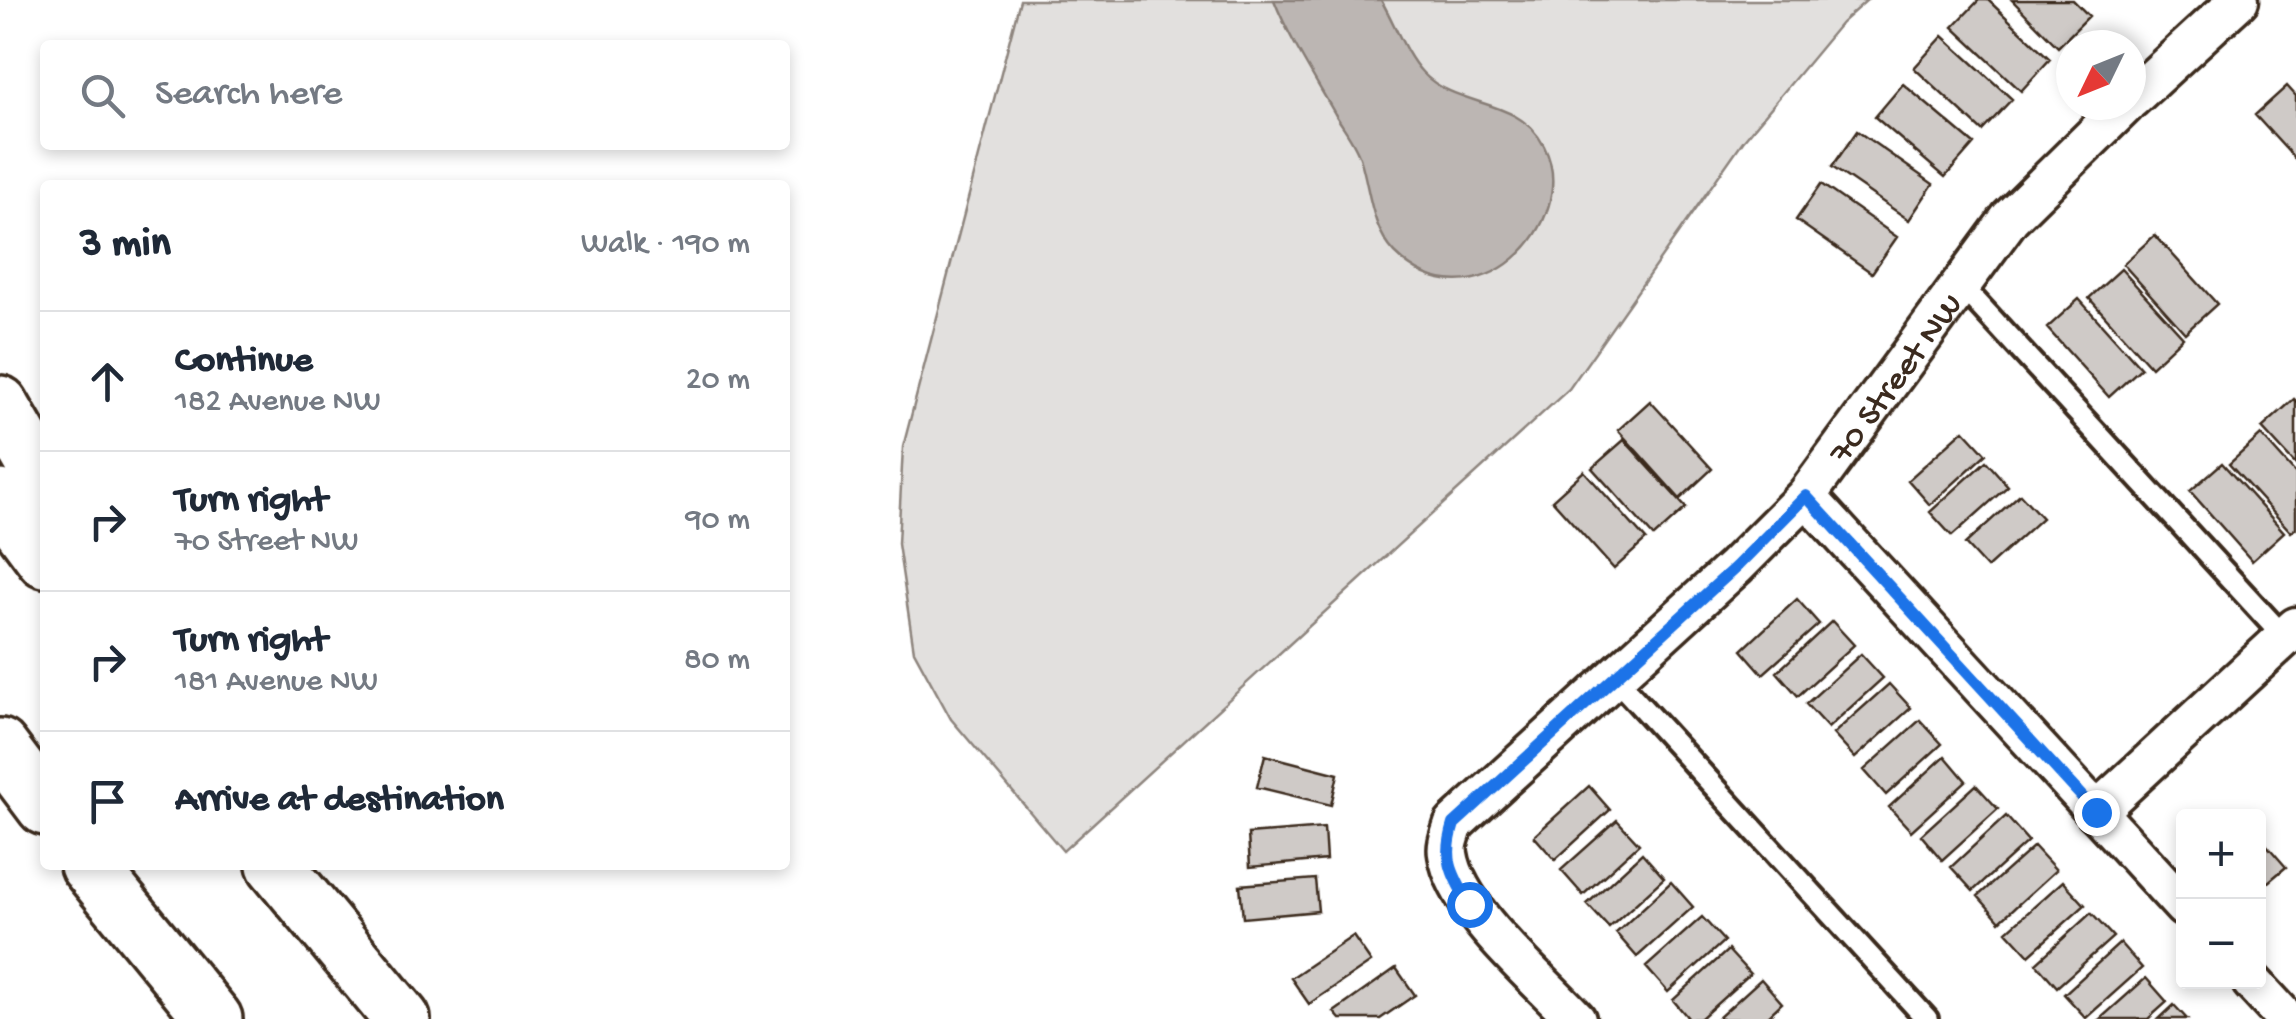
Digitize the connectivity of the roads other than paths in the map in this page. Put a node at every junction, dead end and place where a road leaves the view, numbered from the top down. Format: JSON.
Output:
{"nodes":[{"id":1,"x":2239,"y":0,"type":"edge"},
{"id":2,"x":2146,"y":85,"type":"edge"},
{"id":3,"x":2109,"y":120,"type":"edge"},
{"id":4,"x":1960,"y":284,"type":"junction"},
{"id":5,"x":0,"y":404,"type":"edge"},
{"id":6,"x":40,"y":473,"type":"edge"},
{"id":7,"x":1806,"y":496,"type":"junction"},
{"id":8,"x":0,"y":498,"type":"edge"},
{"id":9,"x":40,"y":552,"type":"edge"},
{"id":10,"x":2290,"y":632,"type":"edge"},
{"id":11,"x":1614,"y":677,"type":"junction"},
{"id":12,"x":0,"y":747,"type":"edge"},
{"id":13,"x":40,"y":800,"type":"edge"},
{"id":14,"x":2096,"y":812,"type":"junction"},
{"id":15,"x":92,"y":870,"type":"edge"},
{"id":16,"x":279,"y":870,"type":"edge"},
{"id":17,"x":2177,"y":899,"type":"edge"},
{"id":18,"x":2261,"y":989,"type":"edge"},
{"id":19,"x":2287,"y":1009,"type":"edge"},
{"id":20,"x":214,"y":1019,"type":"edge"},
{"id":21,"x":402,"y":1019,"type":"edge"},
{"id":22,"x":1576,"y":1019,"type":"edge"},
{"id":23,"x":1927,"y":1019,"type":"edge"}],
"edges":[{"from":1,"to":2,"type":"street"},
{"from":3,"to":4,"type":"street","name":"70 Street NW"},
{"from":4,"to":7,"type":"street","name":"70 Street NW"},
{"from":4,"to":10,"type":"lane"},
{"from":5,"to":6,"type":"highway"},
{"from":7,"to":11,"type":"street","name":"70 Street NW"},
{"from":7,"to":14,"type":"street"},
{"from":8,"to":9,"type":"highway"},
{"from":10,"to":14,"type":"street"},
{"from":11,"to":22,"type":"street","name":"70 Street NW"},
{"from":11,"to":23,"type":"lane"},
{"from":12,"to":13,"type":"highway"},
{"from":14,"to":17,"type":"street"},
{"from":15,"to":20,"type":"highway"},
{"from":16,"to":21,"type":"highway"},
{"from":18,"to":19,"type":"street"}]}
